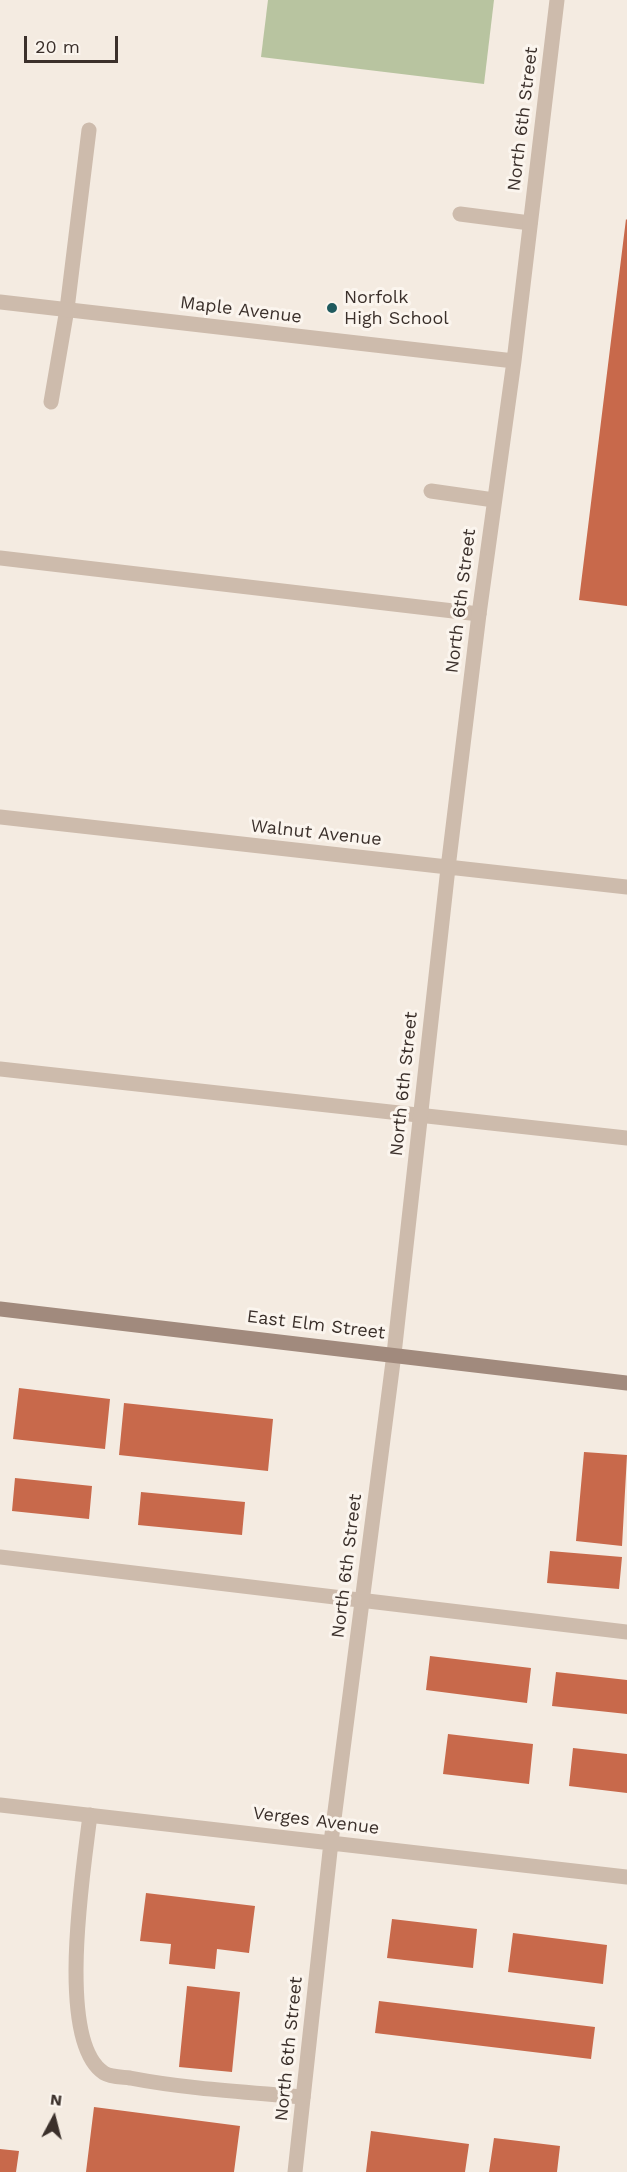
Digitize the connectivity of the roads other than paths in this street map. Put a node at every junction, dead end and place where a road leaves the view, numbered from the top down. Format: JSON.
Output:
{"nodes":[{"id":1,"x":557,"y":0,"type":"edge"},
{"id":2,"x":89,"y":130,"type":"dead end"},
{"id":3,"x":460,"y":214,"type":"dead end"},
{"id":4,"x":530,"y":223,"type":"junction"},
{"id":5,"x":0,"y":302,"type":"edge"},
{"id":6,"x":67,"y":309,"type":"junction"},
{"id":7,"x":514,"y":361,"type":"junction"},
{"id":8,"x":51,"y":402,"type":"dead end"},
{"id":9,"x":431,"y":491,"type":"dead end"},
{"id":10,"x":494,"y":500,"type":"junction"},
{"id":11,"x":0,"y":558,"type":"edge"},
{"id":12,"x":479,"y":614,"type":"junction"},
{"id":13,"x":0,"y":817,"type":"edge"},
{"id":14,"x":448,"y":868,"type":"junction"},
{"id":15,"x":627,"y":887,"type":"edge"},
{"id":16,"x":0,"y":1069,"type":"edge"},
{"id":17,"x":420,"y":1115,"type":"junction"},
{"id":18,"x":627,"y":1138,"type":"edge"},
{"id":19,"x":0,"y":1309,"type":"edge"},
{"id":20,"x":394,"y":1354,"type":"junction"},
{"id":21,"x":627,"y":1383,"type":"edge"},
{"id":22,"x":0,"y":1557,"type":"edge"},
{"id":23,"x":362,"y":1598,"type":"junction"},
{"id":24,"x":627,"y":1632,"type":"edge"},
{"id":25,"x":0,"y":1805,"type":"edge"},
{"id":26,"x":90,"y":1815,"type":"junction"},
{"id":27,"x":331,"y":1842,"type":"junction"},
{"id":28,"x":627,"y":1876,"type":"edge"},
{"id":29,"x":303,"y":2097,"type":"junction"},
{"id":30,"x":295,"y":2172,"type":"edge"}],
"edges":[{"from":1,"to":4,"type":"street","name":"North 6th Street"},
{"from":2,"to":6,"type":"street"},
{"from":3,"to":4,"type":"street"},
{"from":4,"to":7,"type":"street","name":"North 6th Street"},
{"from":5,"to":6,"type":"street","name":"Maple Avenue"},
{"from":6,"to":7,"type":"street","name":"Maple Avenue"},
{"from":6,"to":8,"type":"street"},
{"from":7,"to":10,"type":"street","name":"North 6th Street"},
{"from":9,"to":10,"type":"street"},
{"from":10,"to":12,"type":"street","name":"North 6th Street"},
{"from":11,"to":12,"type":"street"},
{"from":12,"to":14,"type":"street","name":"North 6th Street"},
{"from":13,"to":14,"type":"street","name":"Walnut Avenue"},
{"from":14,"to":15,"type":"street","name":"Walnut Avenue"},
{"from":14,"to":17,"type":"street","name":"North 6th Street"},
{"from":16,"to":17,"type":"street"},
{"from":17,"to":18,"type":"street"},
{"from":17,"to":20,"type":"street","name":"North 6th Street"},
{"from":19,"to":20,"type":"street","name":"East Elm Street"},
{"from":20,"to":21,"type":"street","name":"East Elm Street"},
{"from":20,"to":23,"type":"street","name":"North 6th Street"},
{"from":22,"to":23,"type":"street"},
{"from":23,"to":24,"type":"street"},
{"from":23,"to":27,"type":"street","name":"North 6th Street"},
{"from":25,"to":26,"type":"street","name":"Verges Avenue"},
{"from":26,"to":27,"type":"street","name":"Verges Avenue"},
{"from":26,"to":29,"type":"street"},
{"from":27,"to":28,"type":"street","name":"Verges Avenue"},
{"from":27,"to":29,"type":"street","name":"North 6th Street"},
{"from":29,"to":30,"type":"street","name":"North 6th Street"}]}
